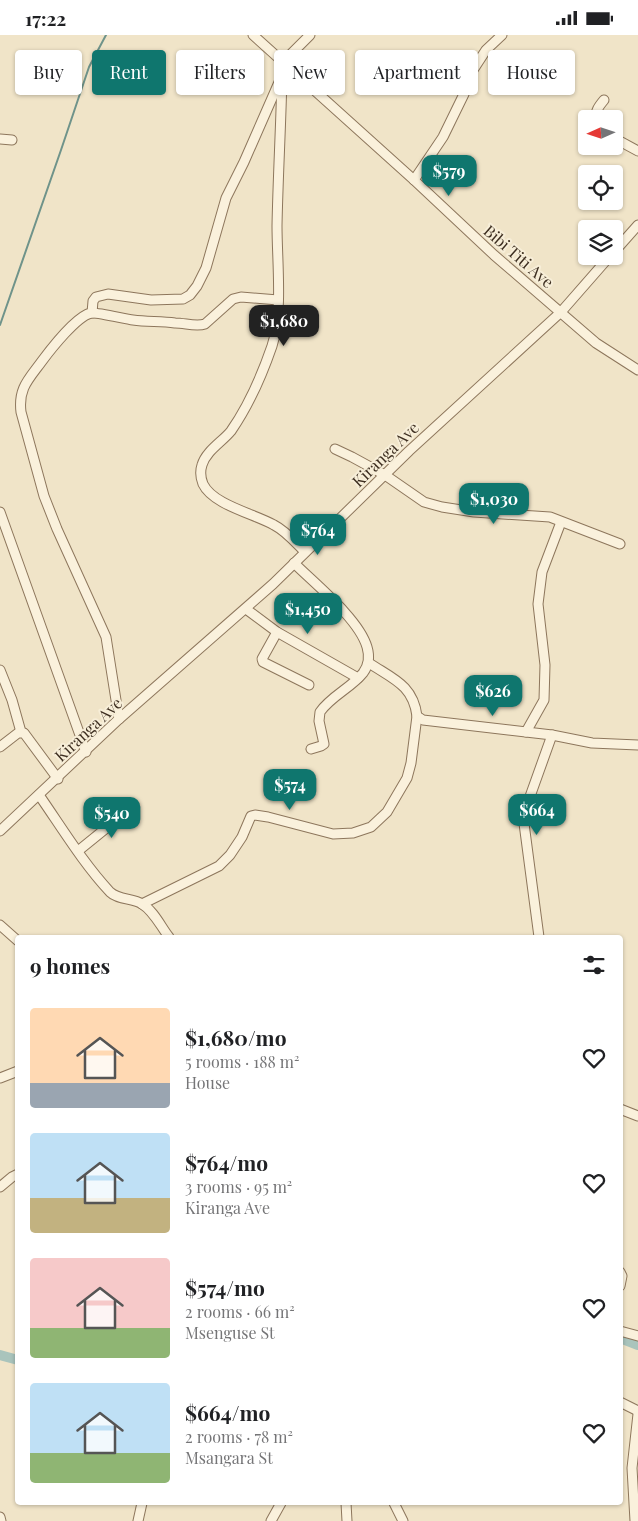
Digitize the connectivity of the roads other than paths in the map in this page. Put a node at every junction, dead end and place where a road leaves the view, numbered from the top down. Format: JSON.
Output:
{"nodes":[{"id":1,"x":253,"y":35,"type":"edge"},
{"id":2,"x":310,"y":35,"type":"edge"},
{"id":3,"x":502,"y":35,"type":"edge"},
{"id":4,"x":297,"y":50,"type":"edge"},
{"id":5,"x":274,"y":54,"type":"edge"},
{"id":6,"x":274,"y":93,"type":"edge"},
{"id":7,"x":281,"y":95,"type":"edge"},
{"id":8,"x":319,"y":95,"type":"edge"},
{"id":9,"x":604,"y":100,"type":"dead end"},
{"id":10,"x":597,"y":110,"type":"edge"},
{"id":11,"x":0,"y":139,"type":"edge"},
{"id":12,"x":12,"y":140,"type":"dead end"},
{"id":13,"x":623,"y":143,"type":"edge"},
{"id":14,"x":638,"y":151,"type":"edge"},
{"id":15,"x":414,"y":180,"type":"junction"},
{"id":16,"x":638,"y":225,"type":"edge"},
{"id":17,"x":623,"y":242,"type":"edge"},
{"id":18,"x":602,"y":265,"type":"edge"},
{"id":19,"x":278,"y":300,"type":"junction"},
{"id":20,"x":561,"y":312,"type":"junction"},
{"id":21,"x":92,"y":313,"type":"junction"},
{"id":22,"x":638,"y":370,"type":"edge"},
{"id":23,"x":335,"y":449,"type":"dead end"},
{"id":24,"x":385,"y":475,"type":"junction"},
{"id":25,"x":0,"y":512,"type":"edge"},
{"id":26,"x":561,"y":522,"type":"junction"},
{"id":27,"x":620,"y":544,"type":"dead end"},
{"id":28,"x":306,"y":552,"type":"junction"},
{"id":29,"x":294,"y":563,"type":"junction"},
{"id":30,"x":246,"y":609,"type":"junction"},
{"id":31,"x":277,"y":632,"type":"junction"},
{"id":32,"x":368,"y":663,"type":"junction"},
{"id":33,"x":0,"y":669,"type":"edge"},
{"id":34,"x":358,"y":678,"type":"junction"},
{"id":35,"x":309,"y":685,"type":"dead end"},
{"id":36,"x":417,"y":716,"type":"junction"},
{"id":37,"x":119,"y":719,"type":"junction"},
{"id":38,"x":21,"y":732,"type":"junction"},
{"id":39,"x":526,"y":732,"type":"junction"},
{"id":40,"x":552,"y":735,"type":"junction"},
{"id":41,"x":638,"y":745,"type":"edge"},
{"id":42,"x":0,"y":747,"type":"edge"},
{"id":43,"x":311,"y":749,"type":"dead end"},
{"id":44,"x":86,"y":752,"type":"junction"},
{"id":45,"x":58,"y":779,"type":"junction"},
{"id":46,"x":39,"y":795,"type":"junction"},
{"id":47,"x":131,"y":808,"type":"dead end"},
{"id":48,"x":0,"y":831,"type":"edge"},
{"id":49,"x":78,"y":851,"type":"junction"},
{"id":50,"x":142,"y":904,"type":"junction"},
{"id":51,"x":0,"y":925,"type":"edge"},
{"id":52,"x":168,"y":935,"type":"edge"},
{"id":53,"x":539,"y":935,"type":"edge"},
{"id":54,"x":15,"y":938,"type":"edge"},
{"id":55,"x":15,"y":1072,"type":"edge"},
{"id":56,"x":0,"y":1078,"type":"edge"},
{"id":57,"x":623,"y":1110,"type":"edge"},
{"id":58,"x":638,"y":1116,"type":"edge"},
{"id":59,"x":15,"y":1176,"type":"edge"},
{"id":60,"x":0,"y":1187,"type":"edge"},
{"id":61,"x":623,"y":1332,"type":"edge"},
{"id":62,"x":638,"y":1336,"type":"edge"},
{"id":63,"x":623,"y":1404,"type":"edge"},
{"id":64,"x":638,"y":1412,"type":"edge"},
{"id":65,"x":142,"y":1505,"type":"edge"},
{"id":66,"x":280,"y":1505,"type":"edge"},
{"id":67,"x":346,"y":1505,"type":"edge"},
{"id":68,"x":395,"y":1505,"type":"edge"},
{"id":69,"x":0,"y":1517,"type":"edge"},
{"id":70,"x":2,"y":1521,"type":"edge"},
{"id":71,"x":138,"y":1521,"type":"edge"},
{"id":72,"x":271,"y":1521,"type":"edge"},
{"id":73,"x":347,"y":1521,"type":"edge"},
{"id":74,"x":403,"y":1521,"type":"edge"},
{"id":75,"x":635,"y":1521,"type":"edge"}],
"edges":[{"from":1,"to":5,"type":"street","name":"Bibi Titi Ave"},
{"from":2,"to":4,"type":"street"},
{"from":3,"to":15,"type":"street"},
{"from":6,"to":21,"type":"street"},
{"from":7,"to":19,"type":"street"},
{"from":8,"to":15,"type":"street","name":"Bibi Titi Ave"},
{"from":9,"to":10,"type":"street"},
{"from":11,"to":12,"type":"street"},
{"from":13,"to":14,"type":"street"},
{"from":15,"to":20,"type":"street","name":"Bibi Titi Ave"},
{"from":16,"to":17,"type":"street"},
{"from":18,"to":20,"type":"street","name":"Kiranga Ave"},
{"from":19,"to":21,"type":"street"},
{"from":19,"to":28,"type":"street"},
{"from":20,"to":22,"type":"street","name":"Bibi Titi Ave"},
{"from":20,"to":24,"type":"street","name":"Kiranga Ave"},
{"from":21,"to":37,"type":"street"},
{"from":23,"to":24,"type":"street"},
{"from":24,"to":26,"type":"street"},
{"from":24,"to":28,"type":"street","name":"Kiranga Ave"},
{"from":25,"to":44,"type":"street"},
{"from":26,"to":27,"type":"street"},
{"from":26,"to":39,"type":"street"},
{"from":28,"to":29,"type":"street","name":"Kiranga Ave"},
{"from":29,"to":30,"type":"street","name":"Kiranga Ave"},
{"from":29,"to":32,"type":"street"},
{"from":30,"to":31,"type":"street"},
{"from":30,"to":37,"type":"street","name":"Kiranga Ave"},
{"from":31,"to":34,"type":"street"},
{"from":31,"to":35,"type":"street"},
{"from":32,"to":34,"type":"street"},
{"from":32,"to":36,"type":"street"},
{"from":33,"to":38,"type":"street"},
{"from":34,"to":43,"type":"street"},
{"from":36,"to":39,"type":"street"},
{"from":36,"to":50,"type":"street"},
{"from":37,"to":44,"type":"street","name":"Kiranga Ave"},
{"from":38,"to":42,"type":"street"},
{"from":38,"to":45,"type":"street"},
{"from":39,"to":40,"type":"street"},
{"from":40,"to":41,"type":"street"},
{"from":40,"to":53,"type":"street"},
{"from":44,"to":45,"type":"street","name":"Kiranga Ave"},
{"from":45,"to":46,"type":"street","name":"Kiranga Ave"},
{"from":46,"to":48,"type":"street","name":"Kiranga Ave"},
{"from":46,"to":49,"type":"street"},
{"from":47,"to":49,"type":"street"},
{"from":49,"to":50,"type":"street"},
{"from":50,"to":52,"type":"street"},
{"from":51,"to":54,"type":"street"},
{"from":55,"to":56,"type":"street"},
{"from":57,"to":58,"type":"street"},
{"from":59,"to":60,"type":"street"},
{"from":61,"to":62,"type":"street"},
{"from":63,"to":64,"type":"street"},
{"from":64,"to":75,"type":"street"},
{"from":65,"to":71,"type":"street"},
{"from":66,"to":72,"type":"street"},
{"from":67,"to":73,"type":"street"},
{"from":68,"to":74,"type":"street"},
{"from":69,"to":70,"type":"street"}]}
